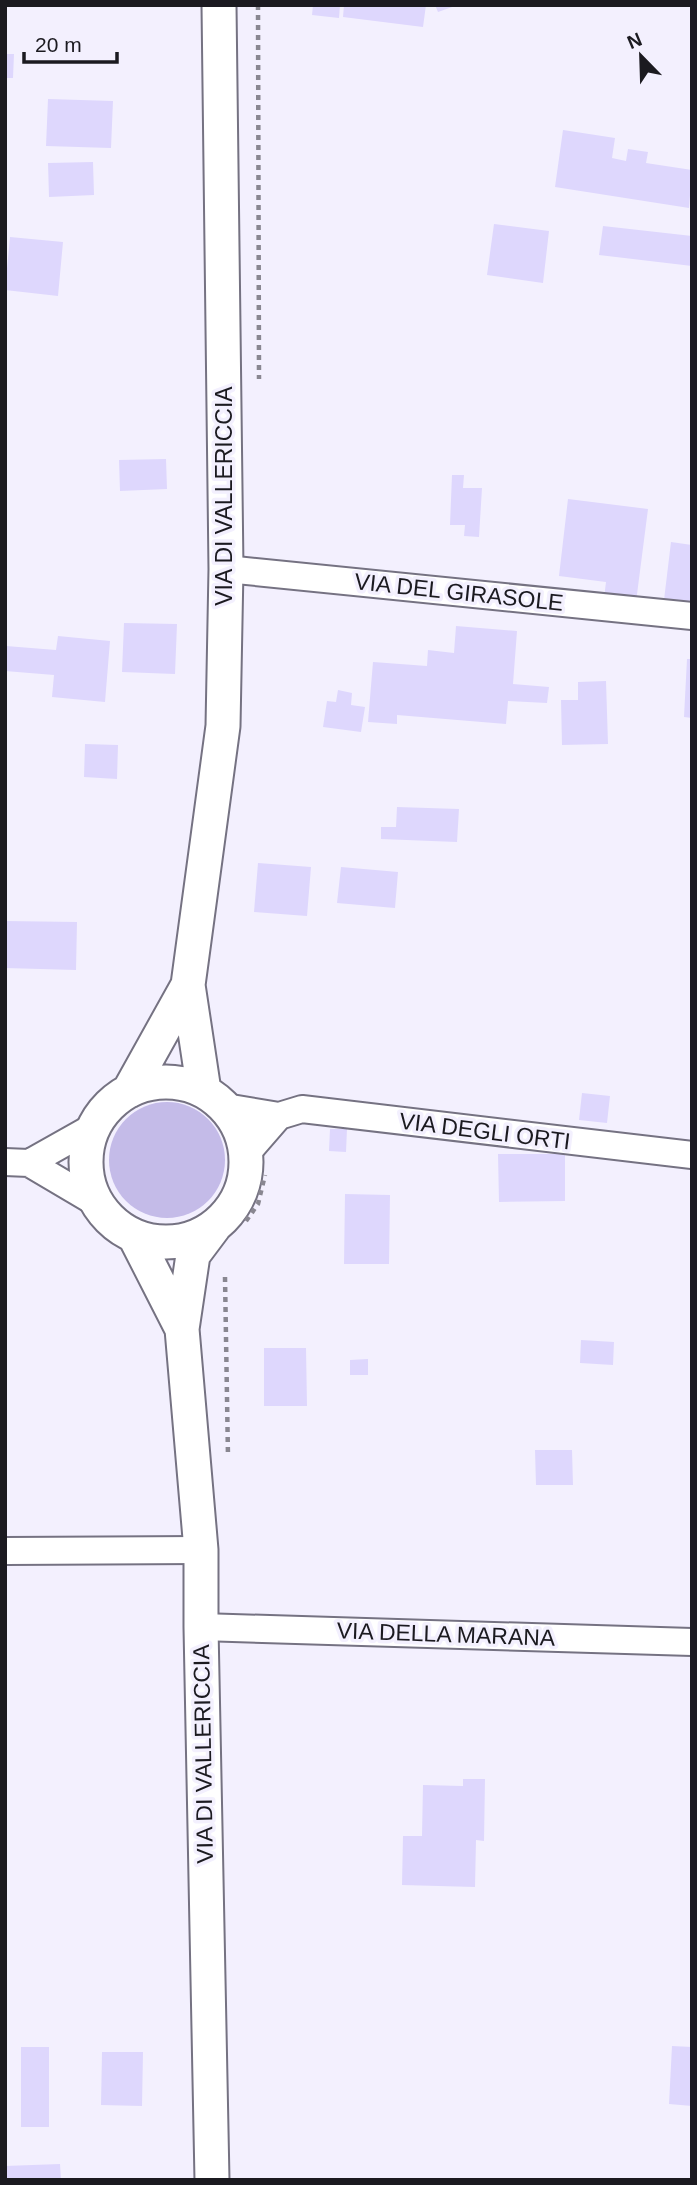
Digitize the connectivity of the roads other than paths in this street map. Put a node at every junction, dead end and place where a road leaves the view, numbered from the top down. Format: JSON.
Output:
{"nodes":[{"id":1,"x":219,"y":5,"type":"edge"},
{"id":2,"x":226,"y":569,"type":"junction"},
{"id":3,"x":692,"y":616,"type":"edge"},
{"id":4,"x":188,"y":985,"type":"junction"},
{"id":5,"x":129,"y":1091,"type":"junction"},
{"id":6,"x":214,"y":1099,"type":"junction"},
{"id":7,"x":279,"y":1116,"type":"junction"},
{"id":8,"x":93,"y":1128,"type":"junction"},
{"id":9,"x":692,"y":1155,"type":"edge"},
{"id":10,"x":17,"y":1163,"type":"edge"},
{"id":11,"x":256,"y":1163,"type":"junction"},
{"id":12,"x":95,"y":1202,"type":"junction"},
{"id":13,"x":230,"y":1225,"type":"junction"},
{"id":14,"x":135,"y":1237,"type":"junction"},
{"id":15,"x":181,"y":1329,"type":"junction"},
{"id":16,"x":201,"y":1550,"type":"junction"},
{"id":17,"x":5,"y":1551,"type":"edge"},
{"id":18,"x":201,"y":1628,"type":"junction"},
{"id":19,"x":692,"y":1642,"type":"edge"},
{"id":20,"x":212,"y":2180,"type":"edge"}],
"edges":[{"from":1,"to":2,"type":"street","name":"VIA DI VALLERICCIA"},
{"from":2,"to":3,"type":"street","name":"VIA DEL GIRASOLE"},
{"from":2,"to":4,"type":"street","name":"VIA DI VALLERICCIA"},
{"from":4,"to":5,"type":"street","name":"VIA DI VALLERICCIA"},
{"from":4,"to":6,"type":"street","name":"VIA DI VALLERICCIA"},
{"from":5,"to":6,"type":"street"},
{"from":5,"to":8,"type":"street"},
{"from":6,"to":7,"type":"street","name":"VIA DEGLI ORTI"},
{"from":6,"to":11,"type":"street"},
{"from":7,"to":9,"type":"street","name":"VIA DEGLI ORTI"},
{"from":7,"to":11,"type":"street"},
{"from":8,"to":10,"type":"street"},
{"from":8,"to":12,"type":"street"},
{"from":10,"to":12,"type":"street"},
{"from":11,"to":13,"type":"street"},
{"from":12,"to":14,"type":"street"},
{"from":13,"to":14,"type":"street"},
{"from":13,"to":15,"type":"street","name":"VIA DI VALLERICCIA"},
{"from":14,"to":15,"type":"street","name":"VIA DI VALLERICCIA"},
{"from":15,"to":16,"type":"street","name":"VIA DI VALLERICCIA"},
{"from":16,"to":17,"type":"street"},
{"from":16,"to":18,"type":"street","name":"VIA DI VALLERICCIA"},
{"from":18,"to":19,"type":"street","name":"VIA DELLA MARANA"},
{"from":18,"to":20,"type":"street","name":"VIA DI VALLERICCIA"}]}
